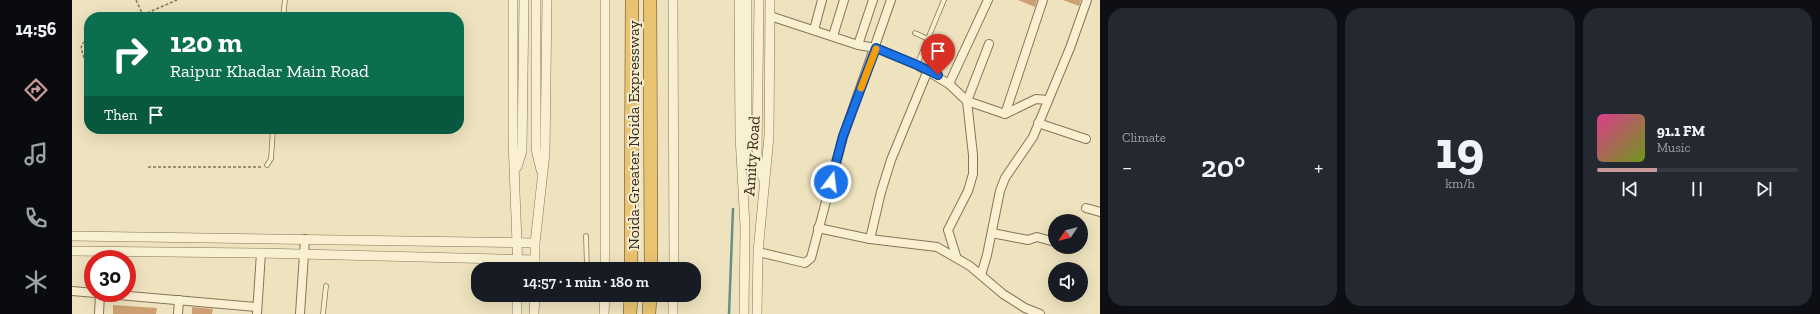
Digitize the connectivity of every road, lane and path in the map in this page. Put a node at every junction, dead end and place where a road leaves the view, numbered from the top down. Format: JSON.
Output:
{"nodes":[{"id":1,"x":136,"y":0,"type":"edge"},
{"id":2,"x":177,"y":0,"type":"edge"},
{"id":3,"x":285,"y":0,"type":"edge"},
{"id":4,"x":513,"y":0,"type":"edge"},
{"id":5,"x":524,"y":0,"type":"edge"},
{"id":6,"x":536,"y":0,"type":"edge"},
{"id":7,"x":547,"y":0,"type":"edge"},
{"id":8,"x":605,"y":0,"type":"edge"},
{"id":9,"x":632,"y":0,"type":"edge"},
{"id":10,"x":650,"y":0,"type":"edge"},
{"id":11,"x":673,"y":0,"type":"edge"},
{"id":12,"x":739,"y":0,"type":"edge"},
{"id":13,"x":747,"y":0,"type":"edge"},
{"id":14,"x":759,"y":0,"type":"edge"},
{"id":15,"x":770,"y":0,"type":"edge"},
{"id":16,"x":822,"y":0,"type":"edge"},
{"id":17,"x":844,"y":0,"type":"edge"},
{"id":18,"x":873,"y":0,"type":"edge"},
{"id":19,"x":891,"y":0,"type":"edge"},
{"id":20,"x":944,"y":0,"type":"edge"},
{"id":21,"x":988,"y":0,"type":"edge"},
{"id":22,"x":1043,"y":0,"type":"edge"},
{"id":23,"x":1086,"y":0,"type":"edge"},
{"id":24,"x":142,"y":12,"type":"edge"},
{"id":25,"x":150,"y":12,"type":"edge"},
{"id":26,"x":284,"y":12,"type":"edge"},
{"id":27,"x":770,"y":16,"type":"junction"},
{"id":28,"x":814,"y":30,"type":"junction"},
{"id":29,"x":915,"y":33,"type":"dead end"},
{"id":30,"x":833,"y":36,"type":"junction"},
{"id":31,"x":928,"y":39,"type":"junction"},
{"id":32,"x":84,"y":42,"type":"edge"},
{"id":33,"x":989,"y":44,"type":"dead end"},
{"id":34,"x":858,"y":45,"type":"junction"},
{"id":35,"x":876,"y":48,"type":"junction"},
{"id":36,"x":84,"y":58,"type":"edge"},
{"id":37,"x":917,"y":65,"type":"junction"},
{"id":38,"x":928,"y":70,"type":"junction"},
{"id":39,"x":949,"y":84,"type":"junction"},
{"id":40,"x":1048,"y":100,"type":"junction"},
{"id":41,"x":966,"y":101,"type":"junction"},
{"id":42,"x":1006,"y":114,"type":"junction"},
{"id":43,"x":1038,"y":123,"type":"junction"},
{"id":44,"x":273,"y":134,"type":"edge"},
{"id":45,"x":1086,"y":139,"type":"dead end"},
{"id":46,"x":267,"y":165,"type":"joint"},
{"id":47,"x":148,"y":168,"type":"dead end"},
{"id":48,"x":515,"y":174,"type":"junction"},
{"id":49,"x":542,"y":175,"type":"junction"},
{"id":50,"x":742,"y":176,"type":"junction"},
{"id":51,"x":764,"y":184,"type":"junction"},
{"id":52,"x":1086,"y":208,"type":"dead end"},
{"id":53,"x":1100,"y":212,"type":"edge"},
{"id":54,"x":818,"y":228,"type":"junction"},
{"id":55,"x":992,"y":233,"type":"junction"},
{"id":56,"x":72,"y":236,"type":"edge"},
{"id":57,"x":586,"y":236,"type":"dead end"},
{"id":58,"x":305,"y":239,"type":"junction"},
{"id":59,"x":870,"y":239,"type":"junction"},
{"id":60,"x":1048,"y":240,"type":"edge"},
{"id":61,"x":535,"y":243,"type":"junction"},
{"id":62,"x":518,"y":244,"type":"junction"},
{"id":63,"x":72,"y":251,"type":"edge"},
{"id":64,"x":758,"y":252,"type":"junction"},
{"id":65,"x":261,"y":253,"type":"junction"},
{"id":66,"x":304,"y":256,"type":"junction"},
{"id":67,"x":956,"y":256,"type":"junction"},
{"id":68,"x":518,"y":262,"type":"edge"},
{"id":69,"x":535,"y":262,"type":"edge"},
{"id":70,"x":587,"y":262,"type":"edge"},
{"id":71,"x":605,"y":262,"type":"edge"},
{"id":72,"x":631,"y":262,"type":"edge"},
{"id":73,"x":651,"y":262,"type":"edge"},
{"id":74,"x":674,"y":262,"type":"edge"},
{"id":75,"x":471,"y":263,"type":"edge"},
{"id":76,"x":981,"y":275,"type":"junction"},
{"id":77,"x":326,"y":286,"type":"dead end"},
{"id":78,"x":72,"y":292,"type":"edge"},
{"id":79,"x":84,"y":293,"type":"edge"},
{"id":80,"x":136,"y":297,"type":"edge"},
{"id":81,"x":179,"y":300,"type":"junction"},
{"id":82,"x":100,"y":302,"type":"edge"},
{"id":83,"x":517,"y":302,"type":"edge"},
{"id":84,"x":535,"y":302,"type":"edge"},
{"id":85,"x":605,"y":302,"type":"edge"},
{"id":86,"x":630,"y":302,"type":"edge"},
{"id":87,"x":650,"y":302,"type":"edge"},
{"id":88,"x":673,"y":302,"type":"edge"},
{"id":89,"x":257,"y":310,"type":"edge"},
{"id":90,"x":1024,"y":311,"type":"edge"},
{"id":91,"x":99,"y":314,"type":"edge"},
{"id":92,"x":178,"y":314,"type":"edge"},
{"id":93,"x":300,"y":314,"type":"edge"},
{"id":94,"x":323,"y":314,"type":"edge"},
{"id":95,"x":517,"y":314,"type":"edge"},
{"id":96,"x":534,"y":314,"type":"edge"},
{"id":97,"x":604,"y":314,"type":"edge"},
{"id":98,"x":630,"y":314,"type":"edge"},
{"id":99,"x":649,"y":314,"type":"edge"},
{"id":100,"x":673,"y":314,"type":"edge"},
{"id":101,"x":744,"y":314,"type":"edge"},
{"id":102,"x":757,"y":314,"type":"edge"},
{"id":103,"x":1040,"y":314,"type":"edge"}],
"edges":[{"from":1,"to":24,"type":"path"},
{"from":2,"to":25,"type":"path"},
{"from":3,"to":26,"type":"lane"},
{"from":4,"to":48,"type":"street"},
{"from":5,"to":48,"type":"street"},
{"from":6,"to":49,"type":"street"},
{"from":7,"to":49,"type":"street"},
{"from":8,"to":71,"type":"street"},
{"from":9,"to":72,"type":"highway","name":"Noida-Greater Noida Expressway"},
{"from":10,"to":73,"type":"highway","name":"Noida-Greater Noida Expressway"},
{"from":11,"to":74,"type":"street"},
{"from":12,"to":50,"type":"street","name":"Amity Road"},
{"from":13,"to":50,"type":"street"},
{"from":14,"to":51,"type":"street"},
{"from":15,"to":27,"type":"street","name":"Amity Road"},
{"from":16,"to":28,"type":"street"},
{"from":17,"to":30,"type":"street"},
{"from":18,"to":34,"type":"street"},
{"from":19,"to":35,"type":"street"},
{"from":20,"to":31,"type":"lane"},
{"from":21,"to":39,"type":"street"},
{"from":22,"to":42,"type":"street"},
{"from":23,"to":40,"type":"street"},
{"from":27,"to":28,"type":"street"},
{"from":27,"to":51,"type":"street","name":"Amity Road"},
{"from":28,"to":30,"type":"street"},
{"from":29,"to":31,"type":"lane"},
{"from":30,"to":34,"type":"street"},
{"from":31,"to":37,"type":"lane"},
{"from":32,"to":36,"type":"path"},
{"from":33,"to":41,"type":"street"},
{"from":34,"to":35,"type":"street"},
{"from":35,"to":37,"type":"street"},
{"from":35,"to":54,"type":"street"},
{"from":37,"to":38,"type":"street"},
{"from":38,"to":39,"type":"street"},
{"from":38,"to":59,"type":"street"},
{"from":39,"to":41,"type":"street"},
{"from":40,"to":42,"type":"street"},
{"from":40,"to":43,"type":"street"},
{"from":41,"to":42,"type":"street"},
{"from":41,"to":67,"type":"street"},
{"from":43,"to":45,"type":"street"},
{"from":43,"to":55,"type":"street"},
{"from":44,"to":46,"type":"lane"},
{"from":46,"to":47,"type":"path"},
{"from":48,"to":62,"type":"street"},
{"from":49,"to":61,"type":"street"},
{"from":50,"to":101,"type":"street","name":"Amity Road"},
{"from":51,"to":64,"type":"street","name":"Amity Road"},
{"from":52,"to":53,"type":"street"},
{"from":54,"to":59,"type":"street"},
{"from":54,"to":64,"type":"street"},
{"from":55,"to":60,"type":"street"},
{"from":55,"to":76,"type":"street"},
{"from":56,"to":58,"type":"street"},
{"from":57,"to":70,"type":"lane"},
{"from":58,"to":62,"type":"street"},
{"from":58,"to":66,"type":"street"},
{"from":59,"to":67,"type":"street"},
{"from":61,"to":62,"type":"street"},
{"from":61,"to":69,"type":"street"},
{"from":62,"to":68,"type":"street"},
{"from":63,"to":65,"type":"street"},
{"from":64,"to":102,"type":"street","name":"Amity Road"},
{"from":65,"to":66,"type":"street"},
{"from":65,"to":89,"type":"street"},
{"from":66,"to":75,"type":"street"},
{"from":66,"to":93,"type":"street"},
{"from":67,"to":76,"type":"street"},
{"from":76,"to":90,"type":"street"},
{"from":77,"to":94,"type":"lane"},
{"from":78,"to":79,"type":"street"},
{"from":80,"to":81,"type":"street"},
{"from":81,"to":89,"type":"street"},
{"from":81,"to":92,"type":"street"},
{"from":82,"to":91,"type":"street"},
{"from":83,"to":95,"type":"street"},
{"from":84,"to":96,"type":"street"},
{"from":85,"to":97,"type":"street"},
{"from":86,"to":98,"type":"highway"},
{"from":87,"to":99,"type":"highway"},
{"from":88,"to":100,"type":"street"},
{"from":90,"to":103,"type":"street"}]}
